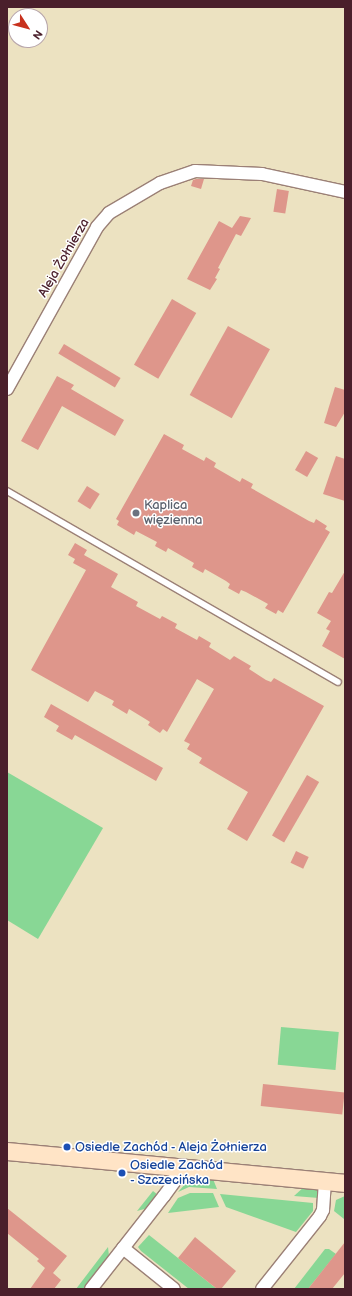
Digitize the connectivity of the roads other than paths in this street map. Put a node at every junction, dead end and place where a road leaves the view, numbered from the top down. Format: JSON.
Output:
{"nodes":[{"id":1,"x":345,"y":192,"type":"edge"},
{"id":2,"x":7,"y":389,"type":"edge"},
{"id":3,"x":7,"y":492,"type":"edge"},
{"id":4,"x":338,"y":682,"type":"dead end"},
{"id":5,"x":7,"y":1151,"type":"edge"},
{"id":6,"x":177,"y":1168,"type":"junction"},
{"id":7,"x":325,"y":1182,"type":"junction"},
{"id":8,"x":345,"y":1183,"type":"edge"},
{"id":9,"x":123,"y":1248,"type":"junction"},
{"id":10,"x":91,"y":1289,"type":"edge"},
{"id":11,"x":174,"y":1289,"type":"edge"},
{"id":12,"x":262,"y":1289,"type":"edge"}],
"edges":[{"from":1,"to":2,"type":"street","name":"Aleja Żołnierza"},
{"from":3,"to":4,"type":"lane"},
{"from":5,"to":6,"type":"street"},
{"from":6,"to":7,"type":"street"},
{"from":6,"to":9,"type":"street"},
{"from":7,"to":8,"type":"street"},
{"from":7,"to":12,"type":"street"},
{"from":9,"to":10,"type":"street"},
{"from":9,"to":11,"type":"street"}]}
